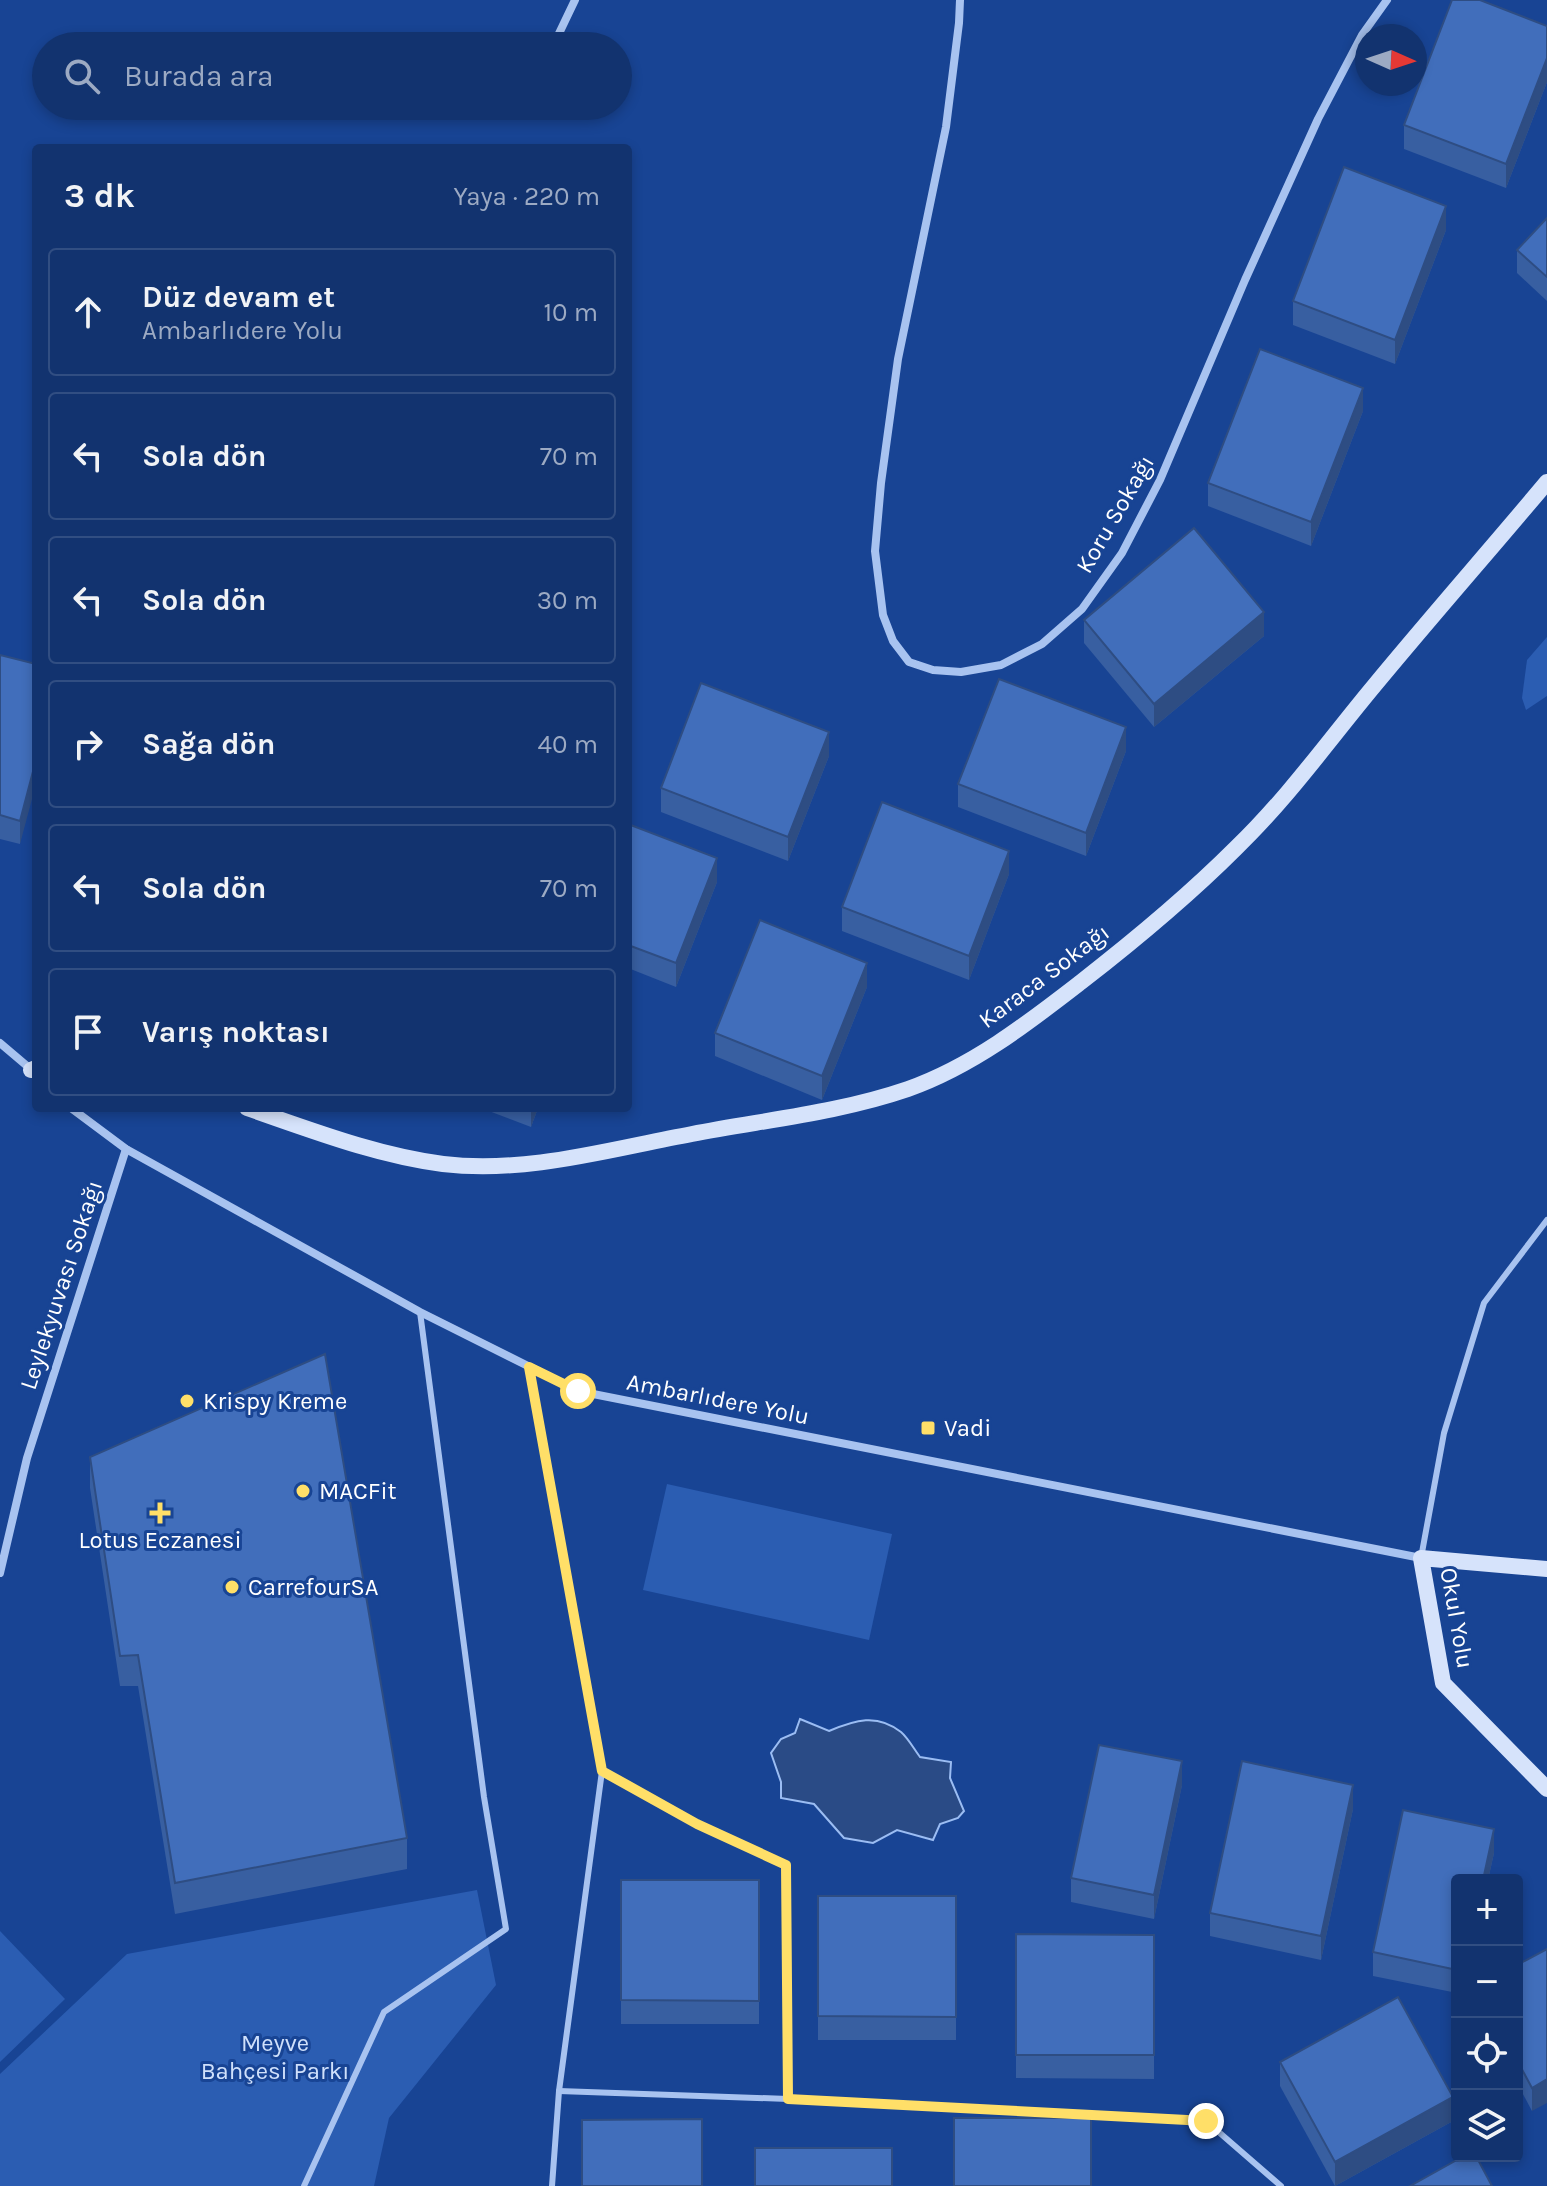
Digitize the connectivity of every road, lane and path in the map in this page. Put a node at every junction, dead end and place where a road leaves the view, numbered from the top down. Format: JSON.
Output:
{"nodes":[{"id":1,"x":575,"y":0,"type":"edge"},
{"id":2,"x":960,"y":0,"type":"edge"},
{"id":3,"x":1387,"y":0,"type":"edge"},
{"id":4,"x":560,"y":32,"type":"edge"},
{"id":5,"x":1547,"y":482,"type":"edge"},
{"id":6,"x":0,"y":1043,"type":"edge"},
{"id":7,"x":32,"y":1069,"type":"edge"},
{"id":8,"x":76,"y":1112,"type":"edge"},
{"id":9,"x":259,"y":1112,"type":"edge"},
{"id":10,"x":126,"y":1149,"type":"junction"},
{"id":11,"x":1547,"y":1220,"type":"edge"},
{"id":12,"x":420,"y":1312,"type":"junction"},
{"id":13,"x":529,"y":1367,"type":"junction"},
{"id":14,"x":1421,"y":1558,"type":"junction"},
{"id":15,"x":1547,"y":1569,"type":"edge"},
{"id":16,"x":0,"y":1573,"type":"edge"},
{"id":17,"x":602,"y":1771,"type":"junction"},
{"id":18,"x":1547,"y":1789,"type":"edge"},
{"id":19,"x":559,"y":2091,"type":"junction"},
{"id":20,"x":788,"y":2099,"type":"junction"},
{"id":21,"x":304,"y":2186,"type":"edge"},
{"id":22,"x":552,"y":2186,"type":"edge"},
{"id":23,"x":1281,"y":2186,"type":"edge"}],
"edges":[{"from":1,"to":4,"type":"street"},
{"from":2,"to":3,"type":"street","name":"Koru Sokağı"},
{"from":5,"to":9,"type":"street","name":"Karaca Sokağı"},
{"from":6,"to":7,"type":"street"},
{"from":8,"to":10,"type":"street","name":"Ambarlıdere Yolu"},
{"from":10,"to":12,"type":"street","name":"Ambarlıdere Yolu"},
{"from":10,"to":16,"type":"street","name":"Leylekyuvası Sokağı"},
{"from":11,"to":14,"type":"lane"},
{"from":12,"to":13,"type":"street","name":"Ambarlıdere Yolu"},
{"from":12,"to":21,"type":"lane"},
{"from":13,"to":14,"type":"street","name":"Ambarlıdere Yolu"},
{"from":13,"to":17,"type":"lane"},
{"from":14,"to":15,"type":"street"},
{"from":14,"to":18,"type":"street","name":"Okul Yolu"},
{"from":17,"to":19,"type":"lane"},
{"from":17,"to":20,"type":"street"},
{"from":19,"to":20,"type":"lane"},
{"from":19,"to":22,"type":"lane"},
{"from":20,"to":23,"type":"lane"}]}
